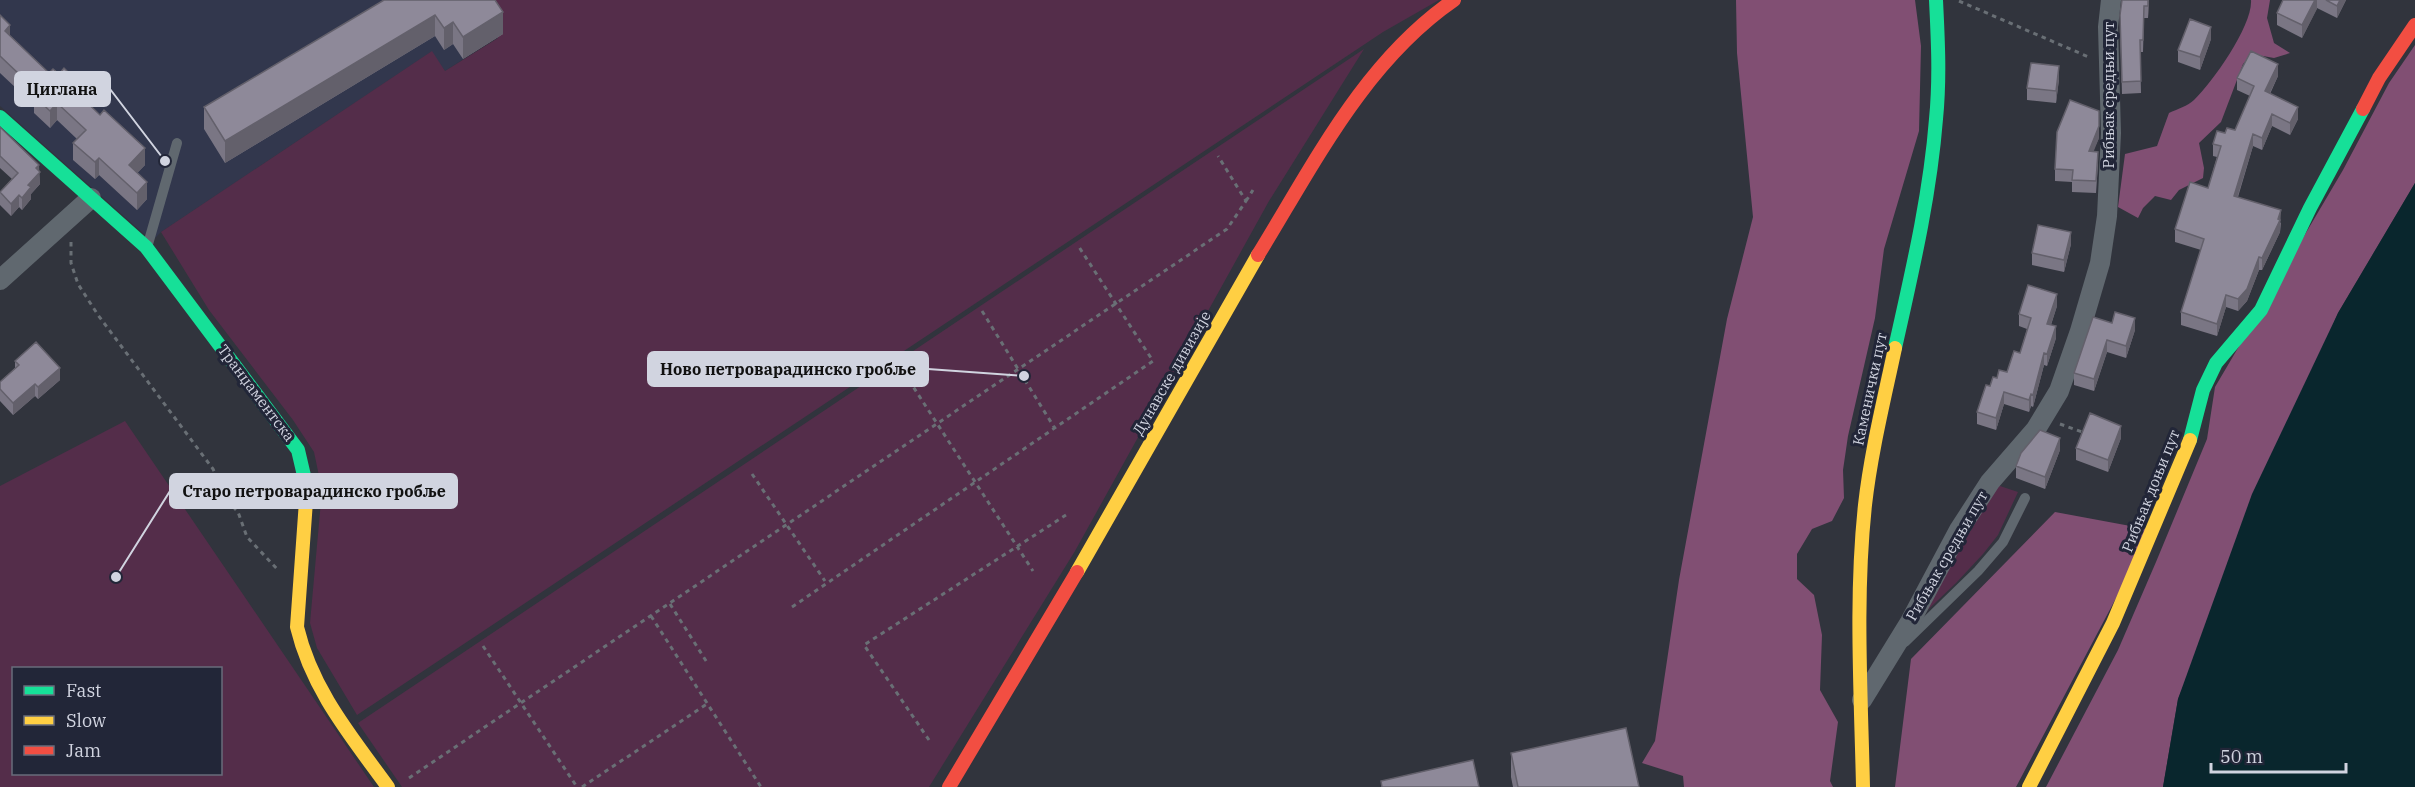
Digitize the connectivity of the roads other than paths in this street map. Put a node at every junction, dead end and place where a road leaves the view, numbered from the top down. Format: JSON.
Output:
{"nodes":[{"id":1,"x":1454,"y":0,"type":"edge"},
{"id":2,"x":1936,"y":0,"type":"edge"},
{"id":3,"x":2111,"y":0,"type":"edge"},
{"id":4,"x":2415,"y":25,"type":"edge"},
{"id":5,"x":0,"y":117,"type":"edge"},
{"id":6,"x":177,"y":143,"type":"dead end"},
{"id":7,"x":91,"y":198,"type":"junction"},
{"id":8,"x":147,"y":247,"type":"junction"},
{"id":9,"x":0,"y":280,"type":"edge"},
{"id":10,"x":2025,"y":498,"type":"dead end"},
{"id":11,"x":1888,"y":659,"type":"junction"},
{"id":12,"x":1862,"y":700,"type":"junction"},
{"id":13,"x":394,"y":786,"type":"edge"},
{"id":14,"x":949,"y":787,"type":"edge"},
{"id":15,"x":1863,"y":787,"type":"edge"},
{"id":16,"x":2029,"y":787,"type":"edge"}],
"edges":[{"from":1,"to":14,"type":"street","name":"Дунавске дивизије"},
{"from":2,"to":12,"type":"street","name":"Каменички пут"},
{"from":3,"to":11,"type":"street","name":"Рибњак средњи пут"},
{"from":4,"to":16,"type":"street","name":"Рибњак доњи пут"},
{"from":5,"to":7,"type":"street","name":"Транџаментска"},
{"from":6,"to":8,"type":"lane"},
{"from":7,"to":8,"type":"street","name":"Транџаментска"},
{"from":7,"to":9,"type":"street"},
{"from":8,"to":13,"type":"street","name":"Транџаментска"},
{"from":10,"to":11,"type":"lane"},
{"from":11,"to":12,"type":"street","name":"Рибњак средњи пут"},
{"from":12,"to":15,"type":"street","name":"Каменички пут"}]}
